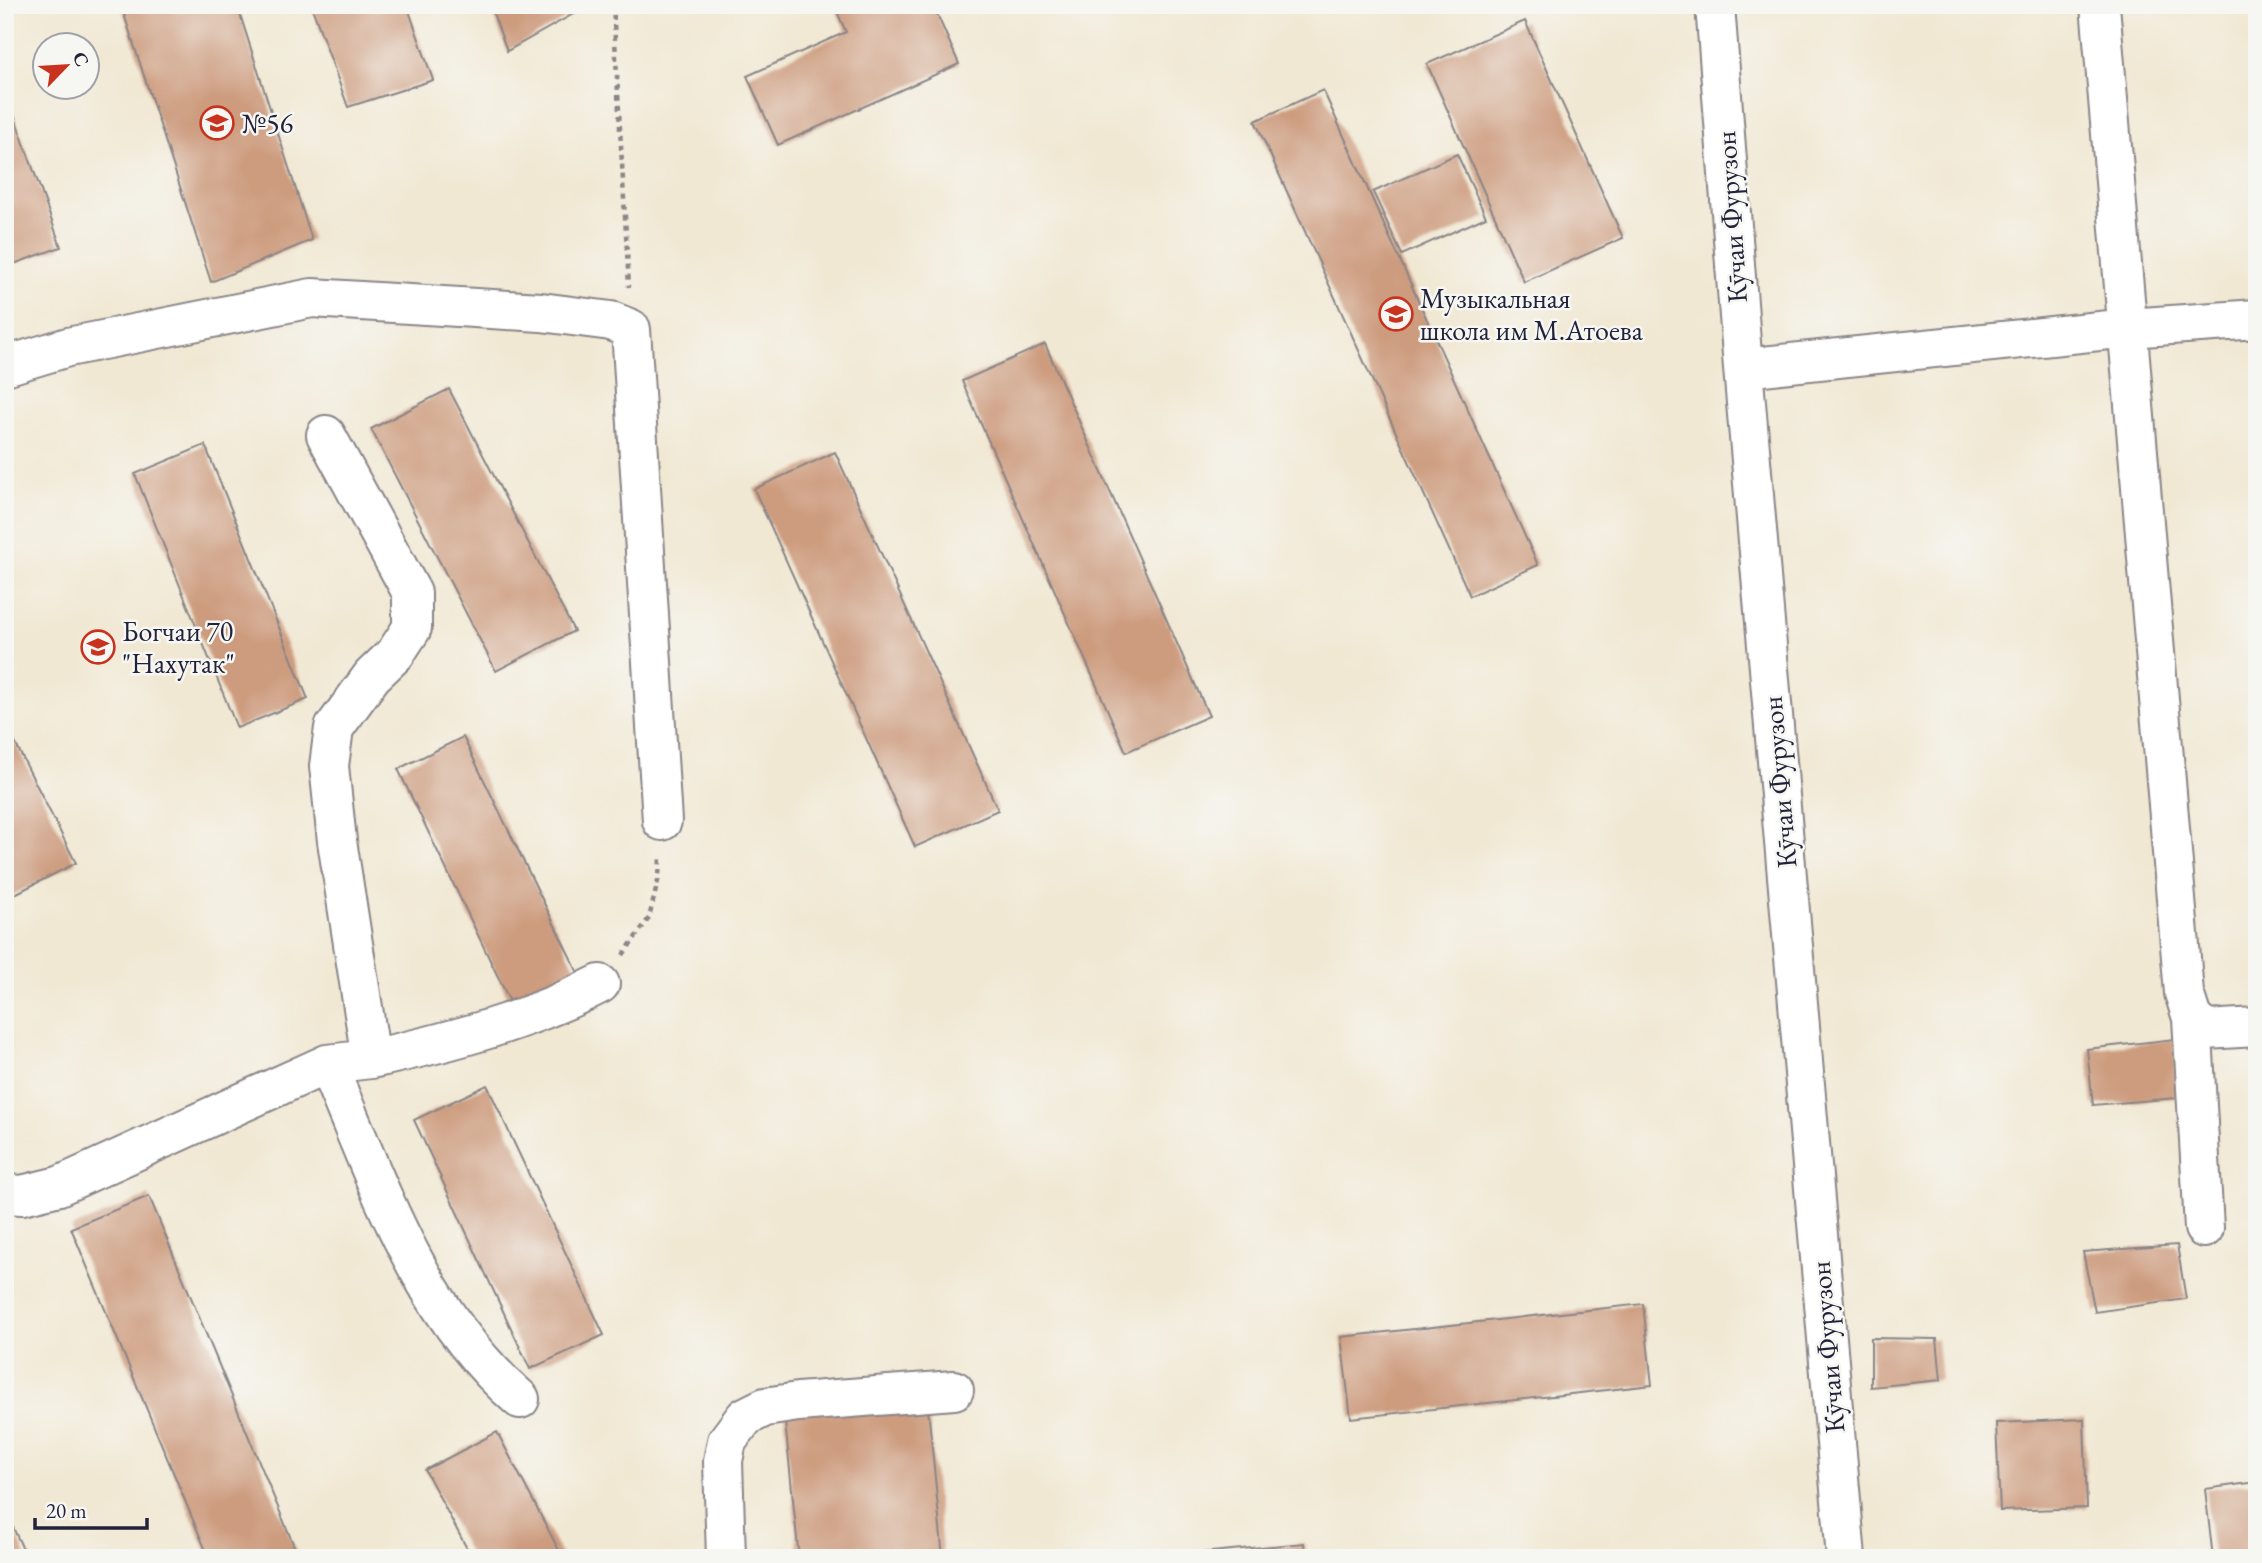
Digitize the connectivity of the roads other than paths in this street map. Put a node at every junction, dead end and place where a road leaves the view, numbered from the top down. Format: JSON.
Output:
{"nodes":[{"id":1,"x":1715,"y":5,"type":"edge"},
{"id":2,"x":2099,"y":5,"type":"edge"},
{"id":3,"x":2257,"y":319,"type":"edge"},
{"id":4,"x":2128,"y":328,"type":"junction"},
{"id":5,"x":5,"y":366,"type":"edge"},
{"id":6,"x":1743,"y":368,"type":"junction"},
{"id":7,"x":326,"y":435,"type":"dead end"},
{"id":8,"x":662,"y":821,"type":"road end"},
{"id":9,"x":600,"y":984,"type":"road end"},
{"id":10,"x":2192,"y":1018,"type":"junction"},
{"id":11,"x":2257,"y":1027,"type":"edge"},
{"id":12,"x":371,"y":1059,"type":"junction"},
{"id":13,"x":327,"y":1064,"type":"junction"},
{"id":14,"x":5,"y":1194,"type":"edge"},
{"id":15,"x":2204,"y":1228,"type":"dead end"},
{"id":16,"x":954,"y":1390,"type":"dead end"},
{"id":17,"x":520,"y":1398,"type":"dead end"},
{"id":18,"x":726,"y":1558,"type":"edge"},
{"id":19,"x":1846,"y":1558,"type":"edge"}],
"edges":[{"from":1,"to":6,"type":"street","name":"Кӯчаи Фурузон"},
{"from":2,"to":4,"type":"street"},
{"from":3,"to":4,"type":"street"},
{"from":4,"to":6,"type":"street"},
{"from":4,"to":10,"type":"street"},
{"from":5,"to":8,"type":"street"},
{"from":6,"to":19,"type":"street","name":"Кӯчаи Фурузон"},
{"from":7,"to":12,"type":"street"},
{"from":9,"to":12,"type":"street"},
{"from":10,"to":11,"type":"street"},
{"from":10,"to":15,"type":"street"},
{"from":12,"to":13,"type":"street"},
{"from":13,"to":14,"type":"street"},
{"from":13,"to":17,"type":"street"},
{"from":16,"to":18,"type":"street"}]}
